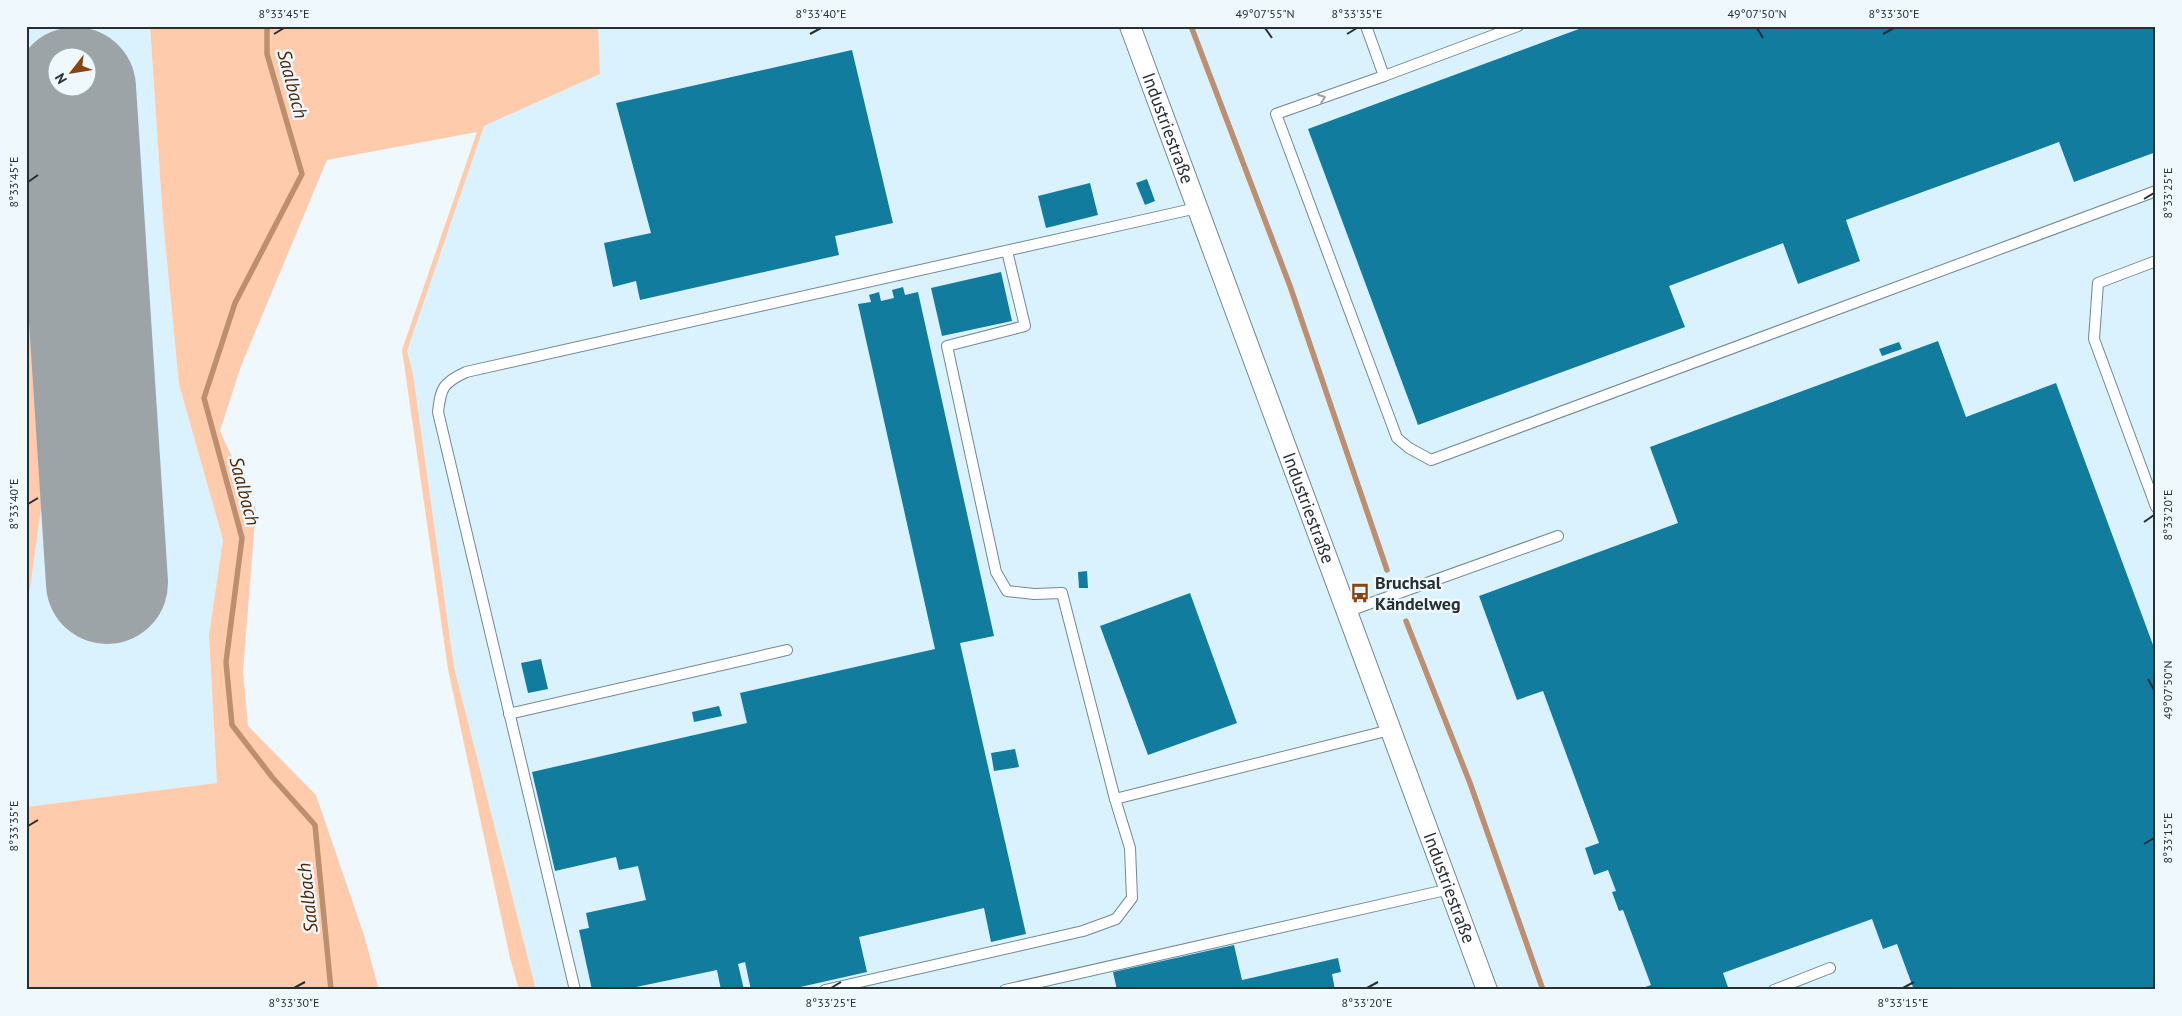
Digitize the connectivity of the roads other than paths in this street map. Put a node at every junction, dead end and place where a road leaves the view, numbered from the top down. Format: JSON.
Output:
{"nodes":[{"id":1,"x":1130,"y":26,"type":"edge"},
{"id":2,"x":1366,"y":26,"type":"edge"},
{"id":3,"x":1518,"y":26,"type":"edge"},
{"id":4,"x":1384,"y":76,"type":"junction"},
{"id":5,"x":2156,"y":190,"type":"edge"},
{"id":6,"x":1197,"y":208,"type":"junction"},
{"id":7,"x":1007,"y":251,"type":"junction"},
{"id":8,"x":2156,"y":261,"type":"edge"},
{"id":9,"x":2156,"y":507,"type":"edge"},
{"id":10,"x":1558,"y":536,"type":"dead end"},
{"id":11,"x":1354,"y":609,"type":"junction"},
{"id":12,"x":787,"y":650,"type":"dead end"},
{"id":13,"x":509,"y":714,"type":"junction"},
{"id":14,"x":1390,"y":730,"type":"junction"},
{"id":15,"x":1115,"y":799,"type":"junction"},
{"id":16,"x":1450,"y":889,"type":"junction"},
{"id":17,"x":1830,"y":968,"type":"dead end"},
{"id":18,"x":575,"y":990,"type":"edge"},
{"id":19,"x":825,"y":990,"type":"edge"},
{"id":20,"x":1005,"y":990,"type":"edge"},
{"id":21,"x":1487,"y":990,"type":"edge"},
{"id":22,"x":1774,"y":990,"type":"edge"}],
"edges":[{"from":1,"to":6,"type":"street","name":"Industriestraße"},
{"from":2,"to":4,"type":"lane"},
{"from":3,"to":4,"type":"lane"},
{"from":5,"to":4,"type":"lane","one_way":true},
{"from":6,"to":7,"type":"lane"},
{"from":6,"to":11,"type":"street","name":"Industriestraße"},
{"from":7,"to":13,"type":"lane"},
{"from":7,"to":15,"type":"lane"},
{"from":8,"to":9,"type":"lane"},
{"from":10,"to":11,"type":"lane"},
{"from":11,"to":14,"type":"street","name":"Industriestraße"},
{"from":12,"to":13,"type":"lane"},
{"from":13,"to":18,"type":"lane"},
{"from":14,"to":15,"type":"lane"},
{"from":14,"to":16,"type":"street","name":"Industriestraße"},
{"from":15,"to":19,"type":"lane"},
{"from":16,"to":20,"type":"lane"},
{"from":16,"to":21,"type":"street","name":"Industriestraße"},
{"from":17,"to":22,"type":"lane"}]}
